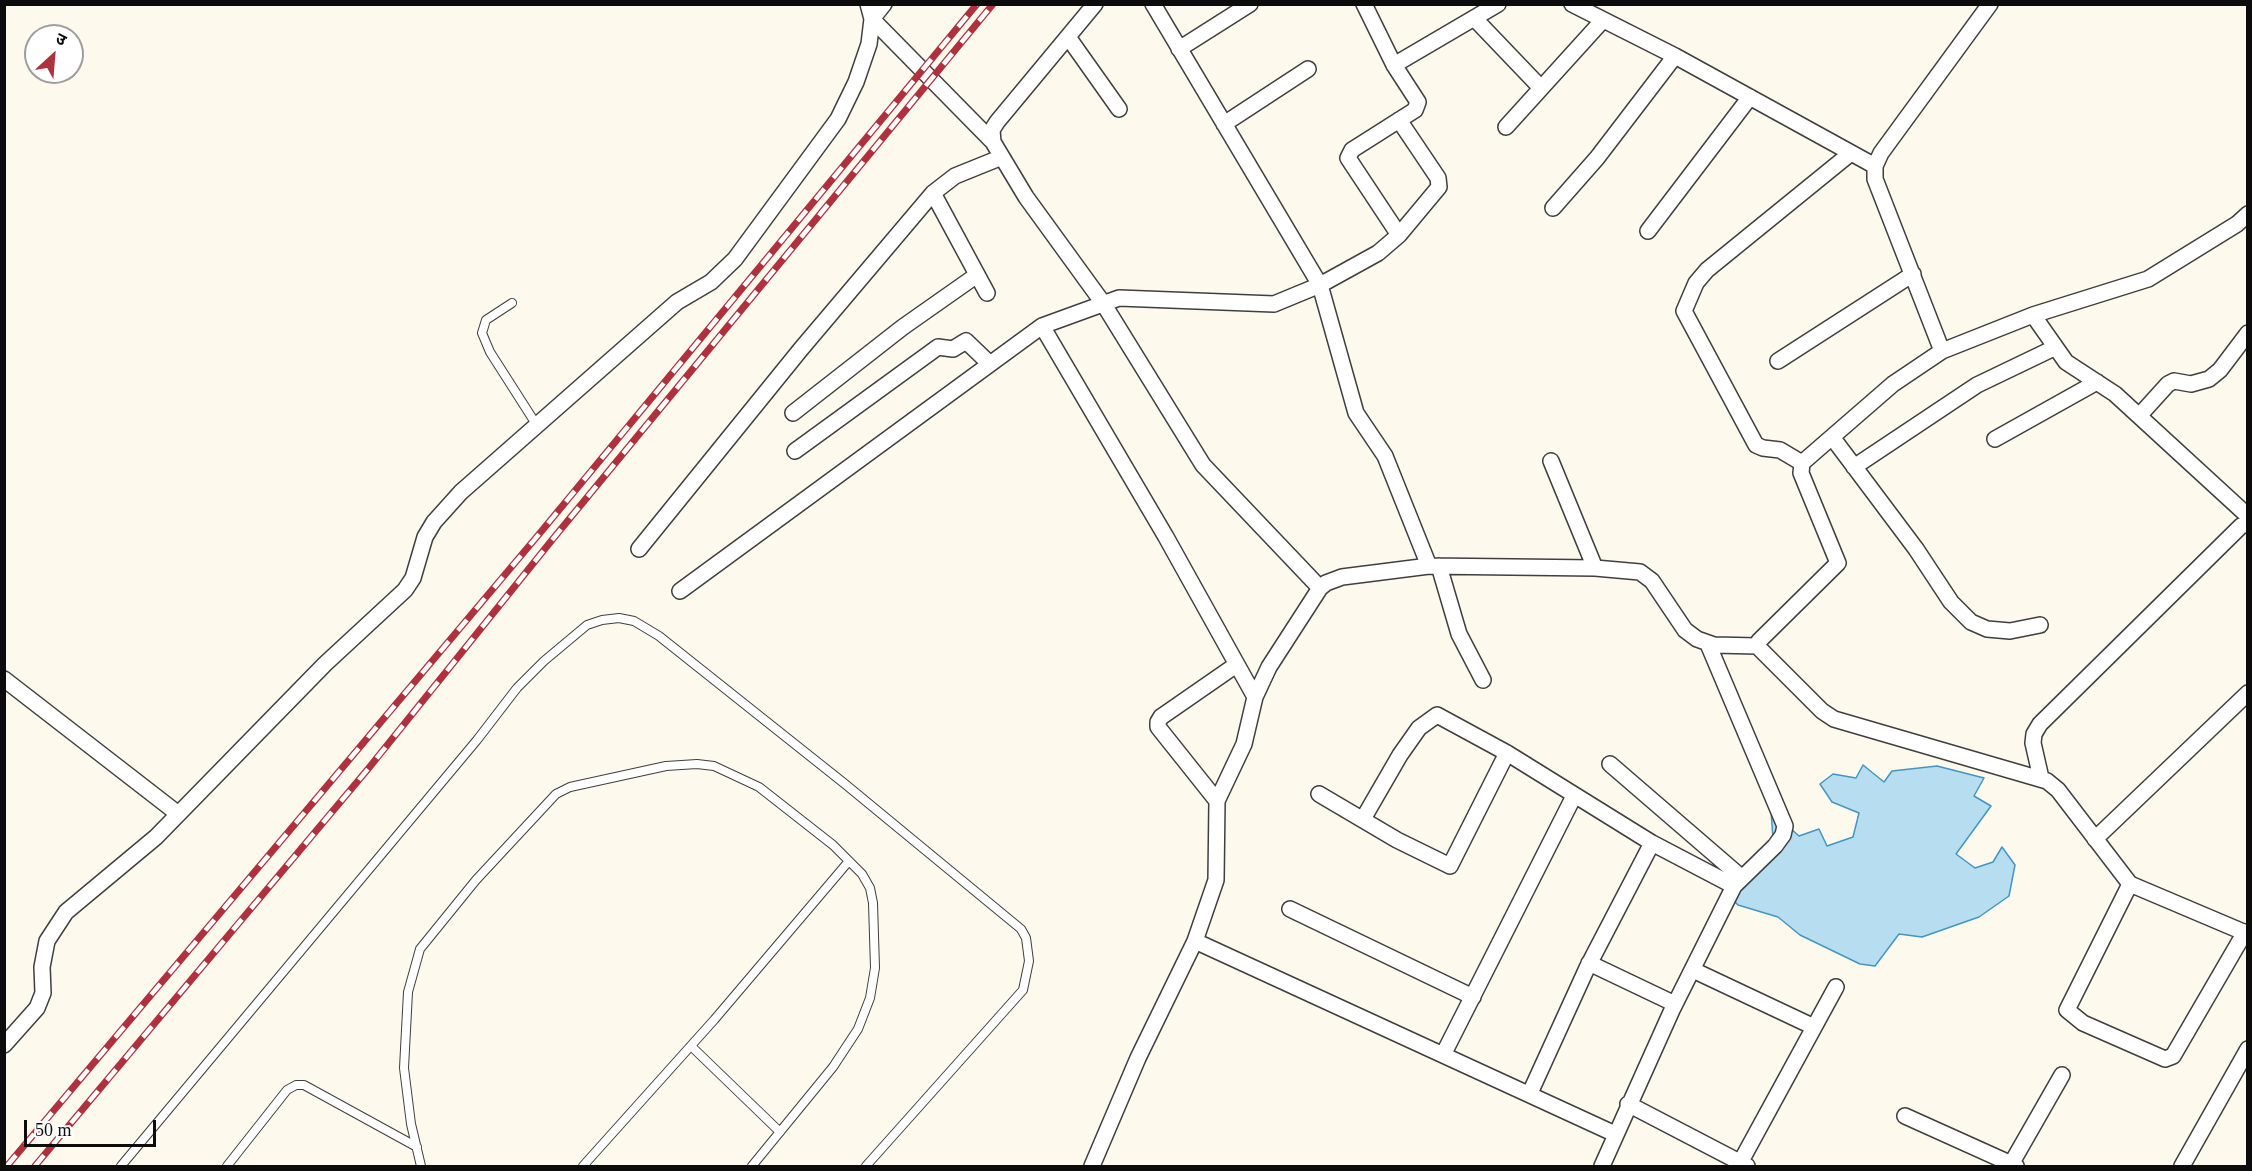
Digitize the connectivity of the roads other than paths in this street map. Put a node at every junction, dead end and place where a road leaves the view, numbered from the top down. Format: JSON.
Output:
{"nodes":[{"id":1,"x":884,"y":4,"type":"edge"},
{"id":2,"x":1095,"y":4,"type":"edge"},
{"id":3,"x":1153,"y":4,"type":"edge"},
{"id":4,"x":1250,"y":4,"type":"edge"},
{"id":5,"x":1364,"y":4,"type":"edge"},
{"id":6,"x":1498,"y":4,"type":"edge"},
{"id":7,"x":1572,"y":4,"type":"edge"},
{"id":8,"x":1990,"y":4,"type":"edge"},
{"id":9,"x":870,"y":12,"type":"edge"},
{"id":10,"x":1475,"y":19,"type":"junction"},
{"id":11,"x":1603,"y":20,"type":"junction"},
{"id":12,"x":1068,"y":37,"type":"junction"},
{"id":13,"x":1179,"y":49,"type":"junction"},
{"id":14,"x":1675,"y":56,"type":"junction"},
{"id":15,"x":1394,"y":65,"type":"junction"},
{"id":16,"x":1308,"y":69,"type":"dead end"},
{"id":17,"x":1541,"y":88,"type":"junction"},
{"id":18,"x":1750,"y":97,"type":"junction"},
{"id":19,"x":1119,"y":110,"type":"dead end"},
{"id":20,"x":1399,"y":120,"type":"junction"},
{"id":21,"x":1224,"y":124,"type":"junction"},
{"id":22,"x":1506,"y":127,"type":"dead end"},
{"id":23,"x":993,"y":142,"type":"junction"},
{"id":24,"x":1851,"y":153,"type":"junction"},
{"id":25,"x":1002,"y":157,"type":"junction"},
{"id":26,"x":1875,"y":166,"type":"junction"},
{"id":27,"x":933,"y":193,"type":"junction"},
{"id":28,"x":1553,"y":208,"type":"dead end"},
{"id":29,"x":2246,"y":219,"type":"edge"},
{"id":30,"x":1648,"y":231,"type":"dead end"},
{"id":31,"x":1399,"y":235,"type":"junction"},
{"id":32,"x":1913,"y":274,"type":"junction"},
{"id":33,"x":977,"y":275,"type":"junction"},
{"id":34,"x":1320,"y":285,"type":"junction"},
{"id":35,"x":987,"y":293,"type":"dead end"},
{"id":36,"x":512,"y":303,"type":"dead end"},
{"id":37,"x":1103,"y":303,"type":"junction"},
{"id":38,"x":2033,"y":315,"type":"junction"},
{"id":39,"x":1042,"y":326,"type":"junction"},
{"id":40,"x":2247,"y":333,"type":"edge"},
{"id":41,"x":2054,"y":348,"type":"junction"},
{"id":42,"x":1942,"y":351,"type":"junction"},
{"id":43,"x":1779,"y":361,"type":"dead end"},
{"id":44,"x":990,"y":364,"type":"junction"},
{"id":45,"x":2097,"y":382,"type":"junction"},
{"id":46,"x":793,"y":413,"type":"dead end"},
{"id":47,"x":2139,"y":416,"type":"junction"},
{"id":48,"x":536,"y":424,"type":"junction"},
{"id":49,"x":1832,"y":437,"type":"junction"},
{"id":50,"x":1995,"y":439,"type":"dead end"},
{"id":51,"x":795,"y":451,"type":"dead end"},
{"id":52,"x":1551,"y":461,"type":"dead end"},
{"id":53,"x":1802,"y":463,"type":"junction"},
{"id":54,"x":1854,"y":467,"type":"junction"},
{"id":55,"x":2247,"y":516,"type":"edge"},
{"id":56,"x":2247,"y":524,"type":"edge"},
{"id":57,"x":639,"y":549,"type":"dead end"},
{"id":58,"x":1434,"y":566,"type":"junction"},
{"id":59,"x":1595,"y":568,"type":"junction"},
{"id":60,"x":1320,"y":588,"type":"junction"},
{"id":61,"x":680,"y":591,"type":"dead end"},
{"id":62,"x":2040,"y":625,"type":"dead end"},
{"id":63,"x":1708,"y":644,"type":"junction"},
{"id":64,"x":1757,"y":646,"type":"junction"},
{"id":65,"x":1236,"y":665,"type":"junction"},
{"id":66,"x":4,"y":679,"type":"edge"},
{"id":67,"x":1483,"y":680,"type":"dead end"},
{"id":68,"x":2247,"y":693,"type":"edge"},
{"id":69,"x":1255,"y":697,"type":"junction"},
{"id":70,"x":1507,"y":753,"type":"junction"},
{"id":71,"x":1610,"y":764,"type":"dead end"},
{"id":72,"x":2041,"y":778,"type":"junction"},
{"id":73,"x":1319,"y":794,"type":"dead end"},
{"id":74,"x":1574,"y":796,"type":"junction"},
{"id":75,"x":1217,"y":801,"type":"junction"},
{"id":76,"x":177,"y":813,"type":"junction"},
{"id":77,"x":1363,"y":819,"type":"junction"},
{"id":78,"x":2095,"y":839,"type":"junction"},
{"id":79,"x":1652,"y":843,"type":"junction"},
{"id":80,"x":849,"y":861,"type":"junction"},
{"id":81,"x":1738,"y":881,"type":"junction"},
{"id":82,"x":2130,"y":884,"type":"junction"},
{"id":83,"x":1290,"y":909,"type":"dead end"},
{"id":84,"x":2246,"y":933,"type":"edge"},
{"id":85,"x":1195,"y":941,"type":"junction"},
{"id":86,"x":1589,"y":963,"type":"junction"},
{"id":87,"x":1693,"y":970,"type":"junction"},
{"id":88,"x":1836,"y":987,"type":"dead end"},
{"id":89,"x":1473,"y":997,"type":"junction"},
{"id":90,"x":1675,"y":1005,"type":"junction"},
{"id":91,"x":1814,"y":1027,"type":"junction"},
{"id":92,"x":4,"y":1045,"type":"edge"},
{"id":93,"x":691,"y":1046,"type":"junction"},
{"id":94,"x":2247,"y":1051,"type":"edge"},
{"id":95,"x":1444,"y":1053,"type":"junction"},
{"id":96,"x":2062,"y":1075,"type":"dead end"},
{"id":97,"x":1530,"y":1093,"type":"junction"},
{"id":98,"x":1628,"y":1104,"type":"junction"},
{"id":99,"x":1905,"y":1116,"type":"dead end"},
{"id":100,"x":780,"y":1132,"type":"junction"},
{"id":101,"x":1615,"y":1134,"type":"junction"},
{"id":102,"x":417,"y":1147,"type":"junction"},
{"id":103,"x":1743,"y":1165,"type":"edge"},
{"id":104,"x":2012,"y":1166,"type":"edge"},
{"id":105,"x":121,"y":1167,"type":"edge"},
{"id":106,"x":227,"y":1167,"type":"edge"},
{"id":107,"x":422,"y":1167,"type":"edge"},
{"id":108,"x":583,"y":1167,"type":"edge"},
{"id":109,"x":752,"y":1167,"type":"edge"},
{"id":110,"x":866,"y":1167,"type":"edge"},
{"id":111,"x":1092,"y":1167,"type":"edge"},
{"id":112,"x":1602,"y":1167,"type":"edge"},
{"id":113,"x":2182,"y":1167,"type":"edge"}],
"edges":[{"from":1,"to":9,"type":"street"},
{"from":2,"to":12,"type":"street"},
{"from":3,"to":13,"type":"street"},
{"from":4,"to":13,"type":"street"},
{"from":5,"to":15,"type":"street"},
{"from":6,"to":10,"type":"street"},
{"from":7,"to":11,"type":"street"},
{"from":8,"to":26,"type":"street"},
{"from":9,"to":23,"type":"street"},
{"from":9,"to":48,"type":"street"},
{"from":10,"to":15,"type":"street"},
{"from":10,"to":17,"type":"street"},
{"from":11,"to":14,"type":"street"},
{"from":11,"to":17,"type":"street"},
{"from":12,"to":19,"type":"street"},
{"from":12,"to":23,"type":"street"},
{"from":13,"to":21,"type":"street"},
{"from":14,"to":18,"type":"street"},
{"from":14,"to":28,"type":"street"},
{"from":15,"to":20,"type":"street"},
{"from":16,"to":21,"type":"street"},
{"from":17,"to":22,"type":"street"},
{"from":18,"to":24,"type":"street"},
{"from":18,"to":30,"type":"street"},
{"from":20,"to":31,"type":"street"},
{"from":20,"to":31,"type":"street"},
{"from":21,"to":34,"type":"street"},
{"from":23,"to":25,"type":"street"},
{"from":24,"to":26,"type":"street"},
{"from":24,"to":53,"type":"street"},
{"from":25,"to":27,"type":"street"},
{"from":25,"to":37,"type":"street"},
{"from":26,"to":32,"type":"street"},
{"from":27,"to":33,"type":"street"},
{"from":27,"to":57,"type":"street"},
{"from":29,"to":38,"type":"street"},
{"from":31,"to":34,"type":"street"},
{"from":32,"to":42,"type":"street"},
{"from":32,"to":43,"type":"street"},
{"from":33,"to":35,"type":"street"},
{"from":33,"to":46,"type":"street"},
{"from":34,"to":37,"type":"street"},
{"from":34,"to":58,"type":"street"},
{"from":36,"to":48,"type":"lane"},
{"from":37,"to":39,"type":"street"},
{"from":37,"to":60,"type":"street"},
{"from":38,"to":41,"type":"street"},
{"from":38,"to":42,"type":"street"},
{"from":39,"to":44,"type":"street"},
{"from":39,"to":65,"type":"street"},
{"from":40,"to":47,"type":"street"},
{"from":41,"to":45,"type":"street"},
{"from":41,"to":54,"type":"street"},
{"from":42,"to":49,"type":"street"},
{"from":44,"to":51,"type":"street"},
{"from":44,"to":61,"type":"street"},
{"from":45,"to":47,"type":"street"},
{"from":45,"to":50,"type":"street"},
{"from":47,"to":55,"type":"street"},
{"from":48,"to":76,"type":"street"},
{"from":49,"to":53,"type":"street"},
{"from":49,"to":54,"type":"street"},
{"from":52,"to":59,"type":"street"},
{"from":53,"to":64,"type":"street"},
{"from":54,"to":62,"type":"street"},
{"from":56,"to":72,"type":"street"},
{"from":58,"to":59,"type":"street"},
{"from":58,"to":60,"type":"street"},
{"from":58,"to":67,"type":"street"},
{"from":59,"to":63,"type":"street"},
{"from":60,"to":69,"type":"street"},
{"from":63,"to":64,"type":"street"},
{"from":63,"to":81,"type":"street"},
{"from":64,"to":72,"type":"street"},
{"from":65,"to":69,"type":"street"},
{"from":65,"to":75,"type":"street"},
{"from":66,"to":76,"type":"street"},
{"from":68,"to":78,"type":"street"},
{"from":69,"to":75,"type":"street"},
{"from":70,"to":74,"type":"street"},
{"from":70,"to":77,"type":"street"},
{"from":70,"to":77,"type":"street"},
{"from":71,"to":81,"type":"street"},
{"from":72,"to":78,"type":"street"},
{"from":73,"to":77,"type":"street"},
{"from":74,"to":79,"type":"street"},
{"from":74,"to":89,"type":"street"},
{"from":75,"to":85,"type":"street"},
{"from":76,"to":92,"type":"street"},
{"from":78,"to":82,"type":"street"},
{"from":79,"to":81,"type":"street"},
{"from":79,"to":86,"type":"street"},
{"from":80,"to":93,"type":"lane"},
{"from":80,"to":100,"type":"lane"},
{"from":80,"to":102,"type":"lane"},
{"from":81,"to":87,"type":"street"},
{"from":82,"to":84,"type":"street"},
{"from":82,"to":84,"type":"street"},
{"from":83,"to":89,"type":"street"},
{"from":85,"to":95,"type":"street"},
{"from":85,"to":111,"type":"street"},
{"from":86,"to":90,"type":"street"},
{"from":86,"to":97,"type":"street"},
{"from":87,"to":90,"type":"street"},
{"from":87,"to":91,"type":"street"},
{"from":88,"to":91,"type":"street"},
{"from":89,"to":95,"type":"street"},
{"from":90,"to":98,"type":"street"},
{"from":91,"to":103,"type":"street"},
{"from":93,"to":100,"type":"lane"},
{"from":93,"to":108,"type":"lane"},
{"from":94,"to":113,"type":"street"},
{"from":95,"to":97,"type":"street"},
{"from":96,"to":104,"type":"street"},
{"from":97,"to":101,"type":"street"},
{"from":98,"to":101,"type":"street"},
{"from":98,"to":103,"type":"street"},
{"from":99,"to":104,"type":"street"},
{"from":100,"to":109,"type":"lane"},
{"from":101,"to":112,"type":"street"},
{"from":102,"to":106,"type":"lane"},
{"from":102,"to":107,"type":"lane"},
{"from":105,"to":110,"type":"lane"}]}
